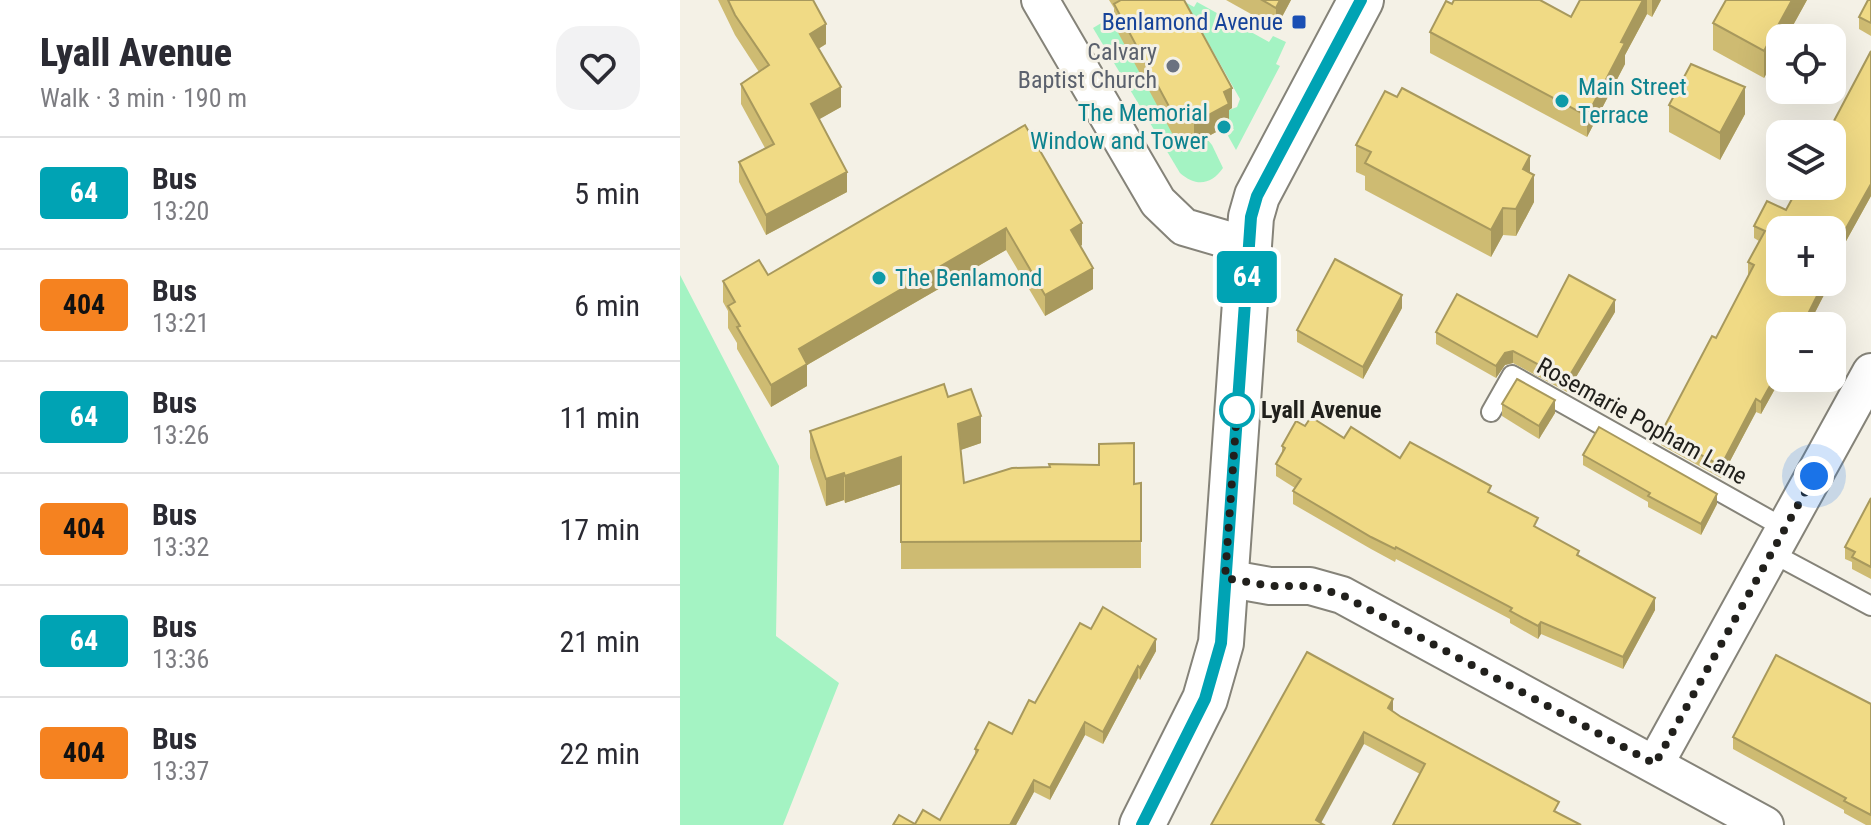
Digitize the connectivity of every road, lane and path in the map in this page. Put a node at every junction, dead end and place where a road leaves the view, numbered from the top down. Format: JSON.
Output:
{"nodes":[{"id":1,"x":1040,"y":0,"type":"edge"},
{"id":2,"x":1361,"y":0,"type":"edge"},
{"id":3,"x":1249,"y":246,"type":"junction"},
{"id":4,"x":1871,"y":372,"type":"edge"},
{"id":5,"x":1491,"y":412,"type":"dead end"},
{"id":6,"x":1779,"y":541,"type":"junction"},
{"id":7,"x":1225,"y":578,"type":"junction"},
{"id":8,"x":1871,"y":606,"type":"edge"},
{"id":9,"x":1655,"y":764,"type":"junction"},
{"id":10,"x":1142,"y":825,"type":"edge"},
{"id":11,"x":1765,"y":825,"type":"edge"}],
"edges":[{"from":1,"to":3,"type":"street"},
{"from":2,"to":3,"type":"street"},
{"from":3,"to":7,"type":"street"},
{"from":4,"to":6,"type":"street"},
{"from":5,"to":6,"type":"lane","name":"Rosemarie Popham Lane"},
{"from":6,"to":8,"type":"lane"},
{"from":6,"to":9,"type":"street"},
{"from":7,"to":9,"type":"street"},
{"from":7,"to":10,"type":"street"},
{"from":9,"to":11,"type":"street"}]}
